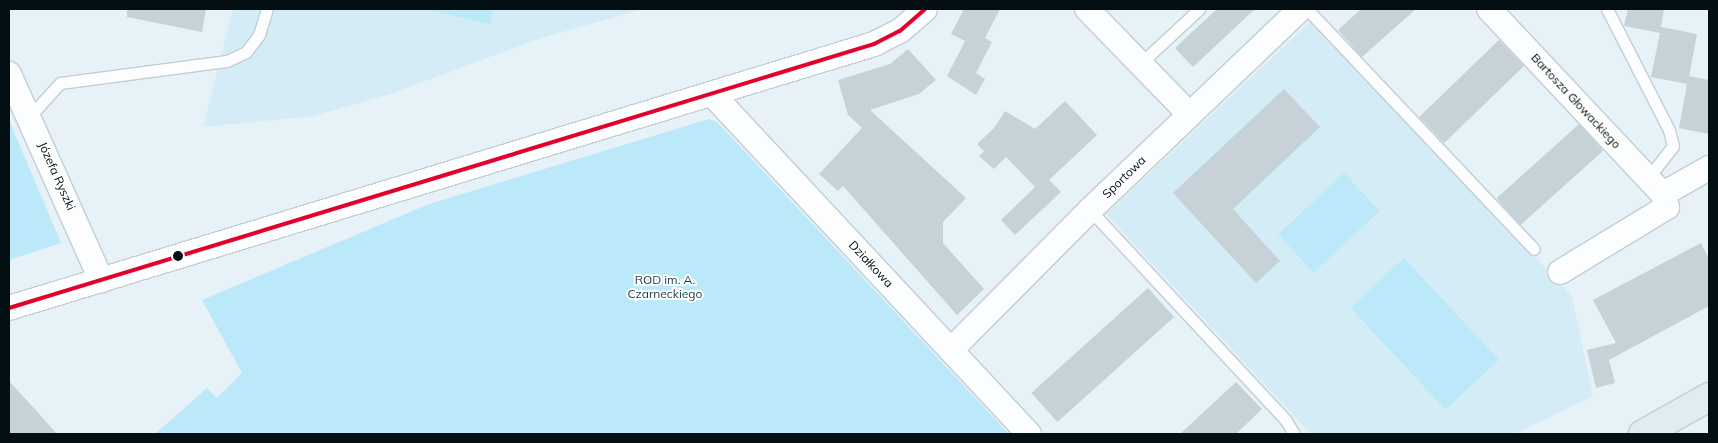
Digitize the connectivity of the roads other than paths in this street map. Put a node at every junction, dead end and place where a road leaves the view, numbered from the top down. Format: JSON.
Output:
{"nodes":[{"id":1,"x":267,"y":9,"type":"edge"},
{"id":2,"x":925,"y":9,"type":"edge"},
{"id":3,"x":1087,"y":9,"type":"edge"},
{"id":4,"x":1199,"y":9,"type":"edge"},
{"id":5,"x":1300,"y":9,"type":"edge"},
{"id":6,"x":1307,"y":9,"type":"edge"},
{"id":7,"x":1489,"y":9,"type":"edge"},
{"id":8,"x":1607,"y":9,"type":"edge"},
{"id":9,"x":1140,"y":64,"type":"junction"},
{"id":10,"x":9,"y":74,"type":"edge"},
{"id":11,"x":712,"y":94,"type":"junction"},
{"id":12,"x":1188,"y":114,"type":"junction"},
{"id":13,"x":31,"y":116,"type":"junction"},
{"id":14,"x":1709,"y":168,"type":"edge"},
{"id":15,"x":1656,"y":186,"type":"junction"},
{"id":16,"x":1090,"y":210,"type":"junction"},
{"id":17,"x":1534,"y":249,"type":"dead end"},
{"id":18,"x":1560,"y":272,"type":"dead end"},
{"id":19,"x":101,"y":280,"type":"junction"},
{"id":20,"x":9,"y":308,"type":"edge"},
{"id":21,"x":951,"y":350,"type":"junction"},
{"id":22,"x":1709,"y":397,"type":"edge"},
{"id":23,"x":1029,"y":434,"type":"edge"},
{"id":24,"x":1294,"y":434,"type":"edge"},
{"id":25,"x":1643,"y":434,"type":"edge"}],
"edges":[{"from":1,"to":13,"type":"lane"},
{"from":2,"to":11,"type":"street"},
{"from":3,"to":9,"type":"street"},
{"from":4,"to":9,"type":"lane"},
{"from":5,"to":12,"type":"street","name":"Sportowa"},
{"from":6,"to":17,"type":"lane"},
{"from":7,"to":15,"type":"street","name":"Bartosza Głowackiego"},
{"from":8,"to":15,"type":"lane"},
{"from":9,"to":12,"type":"street"},
{"from":10,"to":13,"type":"street","name":"Józefa Ryszki"},
{"from":11,"to":19,"type":"street"},
{"from":11,"to":21,"type":"street","name":"Działkowa"},
{"from":12,"to":16,"type":"street","name":"Sportowa"},
{"from":13,"to":19,"type":"street","name":"Józefa Ryszki"},
{"from":14,"to":15,"type":"street"},
{"from":15,"to":18,"type":"street"},
{"from":16,"to":21,"type":"street","name":"Sportowa"},
{"from":16,"to":24,"type":"lane"},
{"from":19,"to":20,"type":"street"},
{"from":21,"to":23,"type":"street","name":"Działkowa"},
{"from":22,"to":25,"type":"main road"}]}
